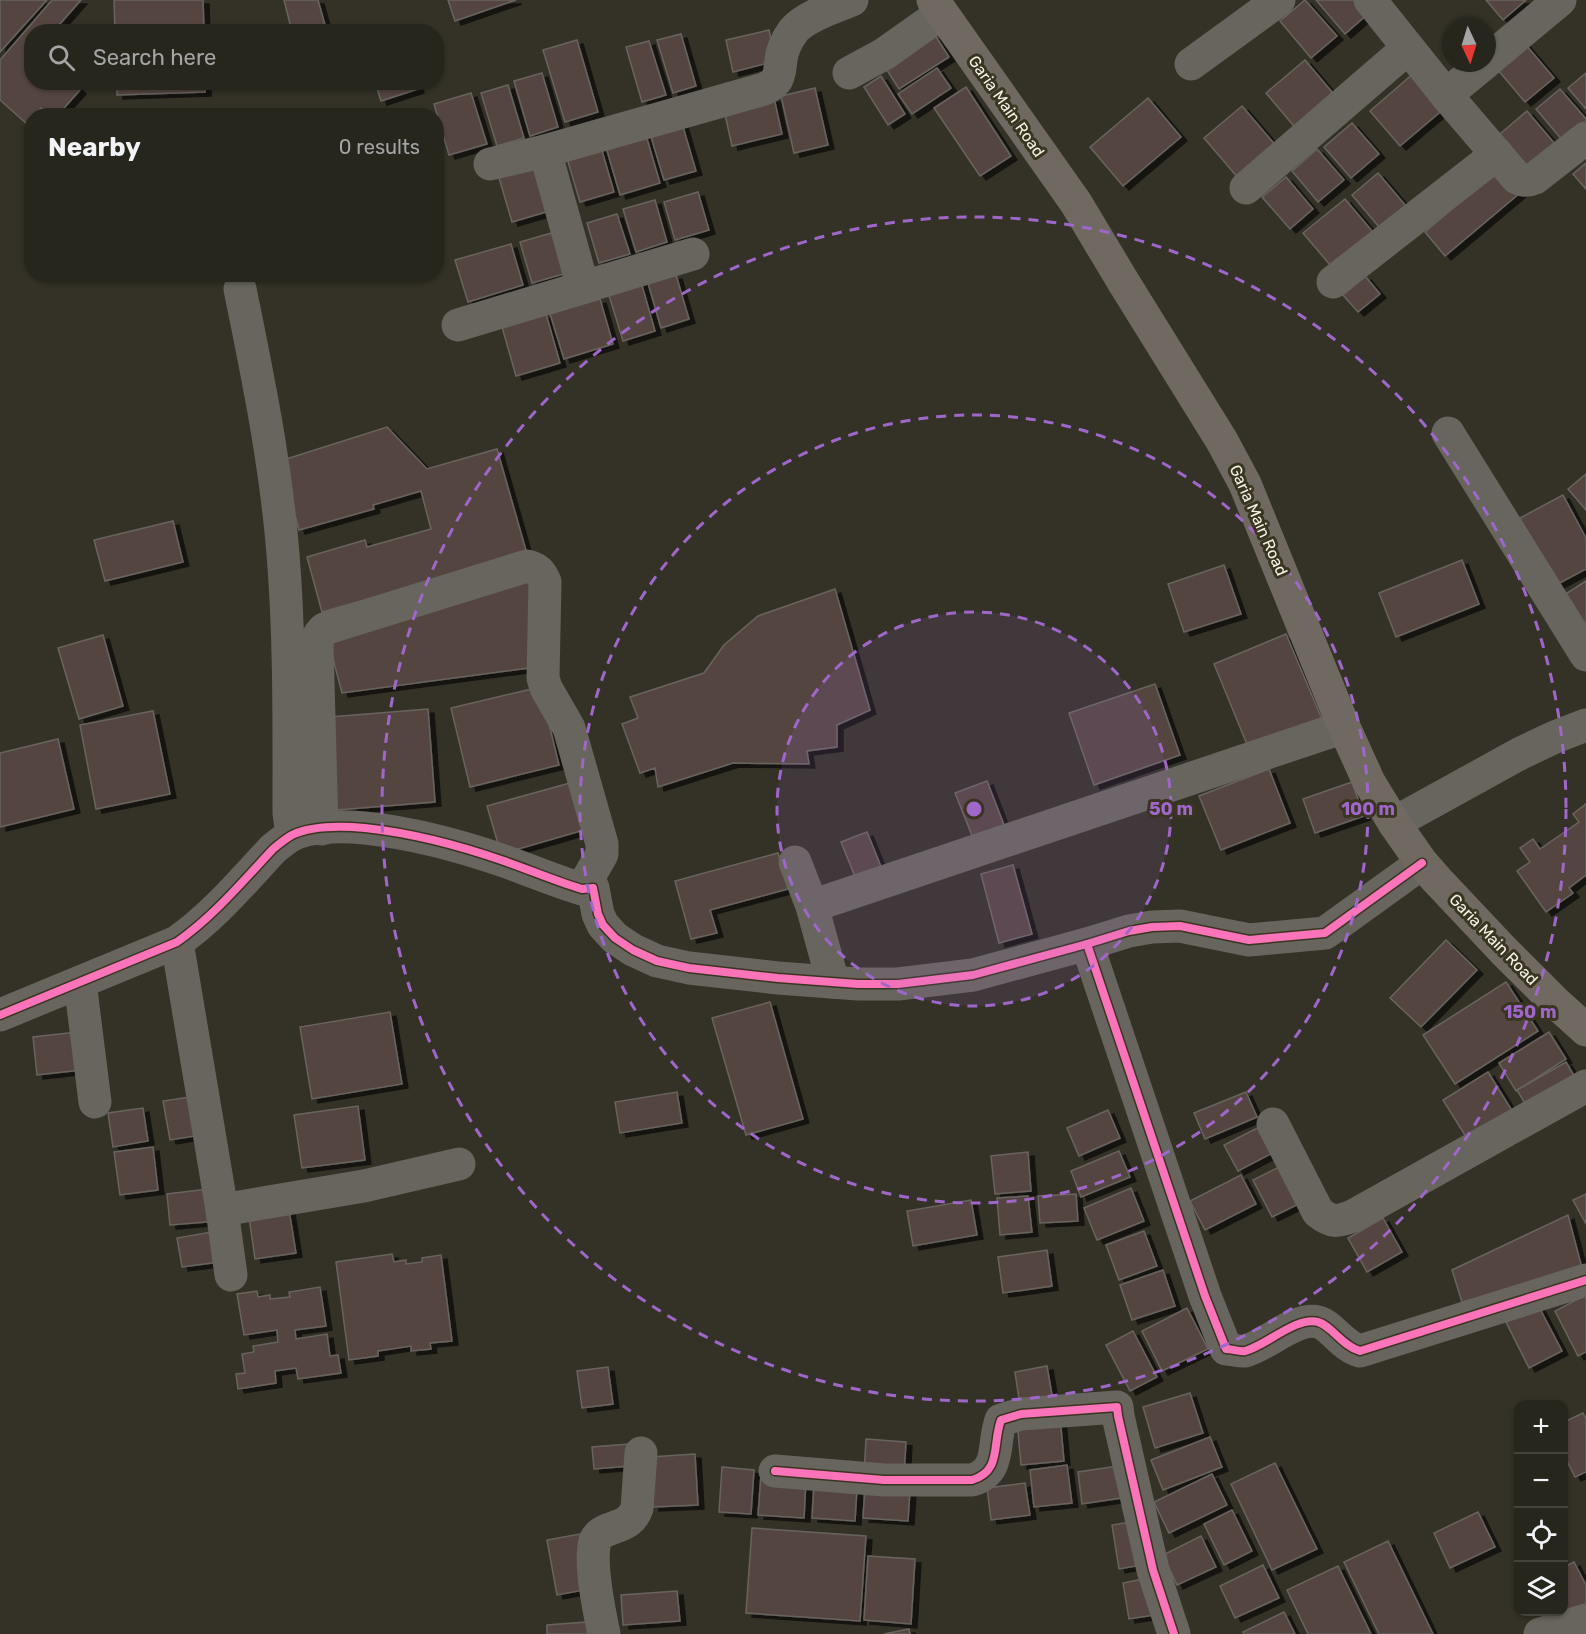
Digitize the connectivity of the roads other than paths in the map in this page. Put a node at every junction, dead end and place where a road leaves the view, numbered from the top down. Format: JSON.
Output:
{"nodes":[{"id":1,"x":852,"y":0,"type":"edge"},
{"id":2,"x":1279,"y":0,"type":"edge"},
{"id":3,"x":1370,"y":0,"type":"edge"},
{"id":4,"x":1560,"y":0,"type":"edge"},
{"id":5,"x":937,"y":7,"type":"edge"},
{"id":6,"x":1408,"y":48,"type":"junction"},
{"id":7,"x":1496,"y":54,"type":"edge"},
{"id":8,"x":1191,"y":64,"type":"dead end"},
{"id":9,"x":1474,"y":72,"type":"edge"},
{"id":10,"x":849,"y":73,"type":"dead end"},
{"id":11,"x":1446,"y":95,"type":"junction"},
{"id":12,"x":1586,"y":138,"type":"edge"},
{"id":13,"x":545,"y":151,"type":"junction"},
{"id":14,"x":1497,"y":154,"type":"junction"},
{"id":15,"x":490,"y":164,"type":"dead end"},
{"id":16,"x":1246,"y":189,"type":"dead end"},
{"id":17,"x":693,"y":254,"type":"dead end"},
{"id":18,"x":1333,"y":282,"type":"dead end"},
{"id":19,"x":583,"y":287,"type":"junction"},
{"id":20,"x":240,"y":290,"type":"dead end"},
{"id":21,"x":458,"y":325,"type":"dead end"},
{"id":22,"x":1448,"y":433,"type":"dead end"},
{"id":23,"x":1586,"y":655,"type":"edge"},
{"id":24,"x":1586,"y":725,"type":"edge"},
{"id":25,"x":1344,"y":727,"type":"junction"},
{"id":26,"x":1394,"y":823,"type":"junction"},
{"id":27,"x":307,"y":832,"type":"junction"},
{"id":28,"x":795,"y":862,"type":"dead end"},
{"id":29,"x":1422,"y":863,"type":"junction"},
{"id":30,"x":582,"y":889,"type":"junction"},
{"id":31,"x":812,"y":906,"type":"junction"},
{"id":32,"x":177,"y":942,"type":"junction"},
{"id":33,"x":1087,"y":944,"type":"junction"},
{"id":34,"x":80,"y":982,"type":"junction"},
{"id":35,"x":833,"y":982,"type":"junction"},
{"id":36,"x":0,"y":1016,"type":"edge"},
{"id":37,"x":1586,"y":1030,"type":"edge"},
{"id":38,"x":1586,"y":1086,"type":"edge"},
{"id":39,"x":95,"y":1102,"type":"dead end"},
{"id":40,"x":1273,"y":1124,"type":"dead end"},
{"id":41,"x":459,"y":1164,"type":"dead end"},
{"id":42,"x":222,"y":1210,"type":"junction"},
{"id":43,"x":231,"y":1275,"type":"dead end"},
{"id":44,"x":1586,"y":1280,"type":"edge"},
{"id":45,"x":641,"y":1454,"type":"dead end"},
{"id":46,"x":775,"y":1471,"type":"dead end"},
{"id":47,"x":1586,"y":1620,"type":"edge"},
{"id":48,"x":604,"y":1634,"type":"edge"},
{"id":49,"x":1174,"y":1634,"type":"edge"},
{"id":50,"x":1540,"y":1634,"type":"edge"}],
"edges":[{"from":1,"to":13,"type":"street"},
{"from":2,"to":8,"type":"street"},
{"from":3,"to":6,"type":"street"},
{"from":4,"to":7,"type":"street"},
{"from":5,"to":10,"type":"street"},
{"from":5,"to":25,"type":"main road","name":"Garia Main Road"},
{"from":6,"to":11,"type":"street"},
{"from":6,"to":16,"type":"street"},
{"from":9,"to":11,"type":"street"},
{"from":11,"to":14,"type":"street"},
{"from":12,"to":14,"type":"street"},
{"from":13,"to":15,"type":"street"},
{"from":13,"to":19,"type":"street"},
{"from":14,"to":18,"type":"street"},
{"from":17,"to":19,"type":"street"},
{"from":19,"to":21,"type":"street"},
{"from":20,"to":27,"type":"street"},
{"from":22,"to":23,"type":"street"},
{"from":24,"to":26,"type":"street"},
{"from":25,"to":26,"type":"main road","name":"Garia Main Road"},
{"from":25,"to":31,"type":"street"},
{"from":26,"to":29,"type":"main road","name":"Garia Main Road"},
{"from":27,"to":30,"type":"street"},
{"from":27,"to":30,"type":"street"},
{"from":27,"to":32,"type":"street"},
{"from":28,"to":31,"type":"street"},
{"from":29,"to":33,"type":"street"},
{"from":29,"to":37,"type":"main road","name":"Garia Main Road"},
{"from":30,"to":35,"type":"street"},
{"from":31,"to":35,"type":"street"},
{"from":32,"to":34,"type":"street"},
{"from":32,"to":42,"type":"street"},
{"from":33,"to":35,"type":"street"},
{"from":33,"to":44,"type":"street"},
{"from":34,"to":36,"type":"street"},
{"from":34,"to":39,"type":"street"},
{"from":38,"to":40,"type":"street"},
{"from":41,"to":42,"type":"street"},
{"from":42,"to":43,"type":"street"},
{"from":45,"to":48,"type":"street"},
{"from":46,"to":49,"type":"street"},
{"from":47,"to":50,"type":"street"}]}
